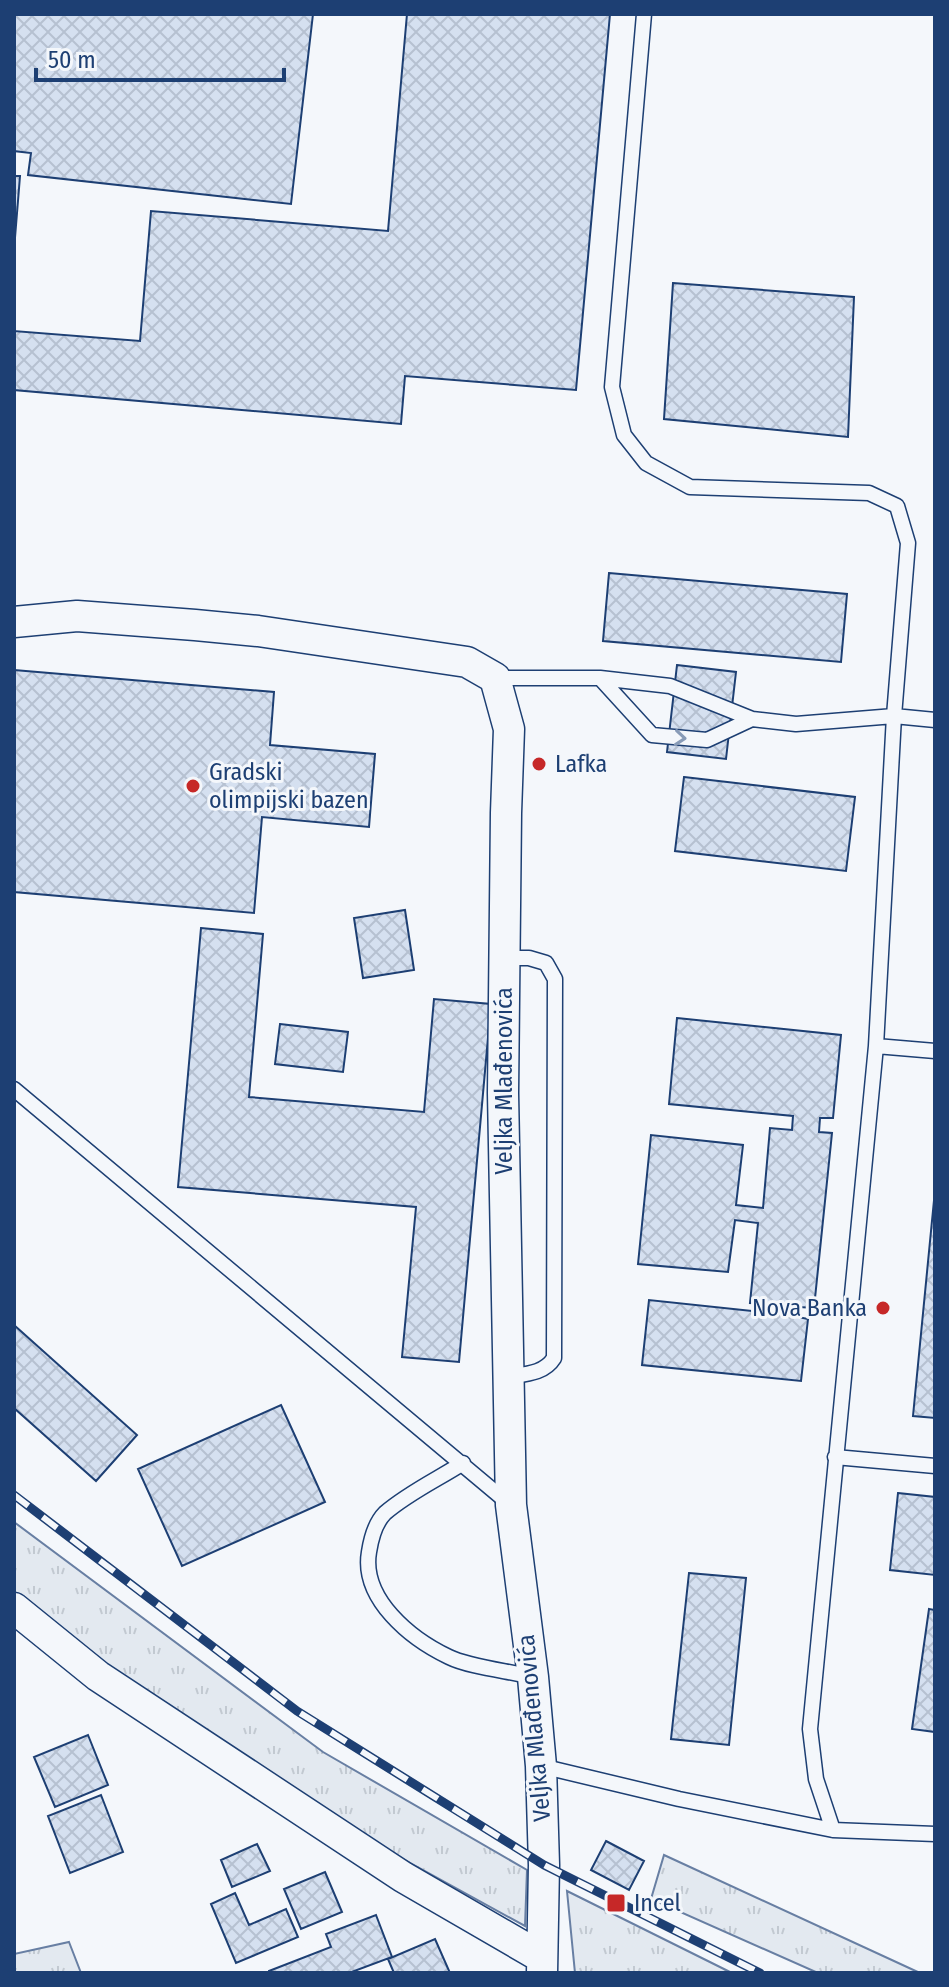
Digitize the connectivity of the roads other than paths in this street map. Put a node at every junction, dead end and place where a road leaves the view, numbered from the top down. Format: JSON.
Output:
{"nodes":[{"id":1,"x":644,"y":14,"type":"edge"},
{"id":2,"x":14,"y":622,"type":"edge"},
{"id":3,"x":495,"y":678,"type":"junction"},
{"id":4,"x":600,"y":678,"type":"junction"},
{"id":5,"x":894,"y":716,"type":"junction"},
{"id":6,"x":752,"y":719,"type":"junction"},
{"id":7,"x":935,"y":720,"type":"edge"},
{"id":8,"x":504,"y":958,"type":"junction"},
{"id":9,"x":876,"y":1046,"type":"junction"},
{"id":10,"x":935,"y":1051,"type":"edge"},
{"id":11,"x":14,"y":1089,"type":"edge"},
{"id":12,"x":506,"y":1377,"type":"junction"},
{"id":13,"x":835,"y":1457,"type":"junction"},
{"id":14,"x":463,"y":1463,"type":"junction"},
{"id":15,"x":935,"y":1466,"type":"edge"},
{"id":16,"x":511,"y":1505,"type":"junction"},
{"id":17,"x":14,"y":1608,"type":"edge"},
{"id":18,"x":533,"y":1677,"type":"junction"},
{"id":19,"x":541,"y":1766,"type":"junction"},
{"id":20,"x":833,"y":1830,"type":"junction"},
{"id":21,"x":935,"y":1834,"type":"edge"},
{"id":22,"x":541,"y":1965,"type":"edge"}],
"edges":[{"from":1,"to":5,"type":"lane"},
{"from":2,"to":3,"type":"street"},
{"from":3,"to":4,"type":"lane"},
{"from":3,"to":8,"type":"street","name":"Veljka Mlađenovića"},
{"from":4,"to":6,"type":"lane"},
{"from":4,"to":6,"type":"lane","one_way":true},
{"from":5,"to":6,"type":"lane"},
{"from":5,"to":7,"type":"lane"},
{"from":5,"to":9,"type":"lane"},
{"from":8,"to":12,"type":"street","name":"Veljka Mlađenovića"},
{"from":8,"to":12,"type":"lane"},
{"from":9,"to":10,"type":"lane"},
{"from":9,"to":13,"type":"lane"},
{"from":11,"to":14,"type":"lane"},
{"from":12,"to":16,"type":"street","name":"Veljka Mlađenovića"},
{"from":13,"to":15,"type":"lane"},
{"from":13,"to":20,"type":"lane"},
{"from":14,"to":16,"type":"lane"},
{"from":14,"to":18,"type":"lane"},
{"from":16,"to":18,"type":"street","name":"Veljka Mlađenovića"},
{"from":17,"to":22,"type":"street"},
{"from":18,"to":19,"type":"street","name":"Veljka Mlađenovića"},
{"from":19,"to":20,"type":"lane"},
{"from":19,"to":22,"type":"street","name":"Veljka Mlađenovića"},
{"from":20,"to":21,"type":"lane"}]}
